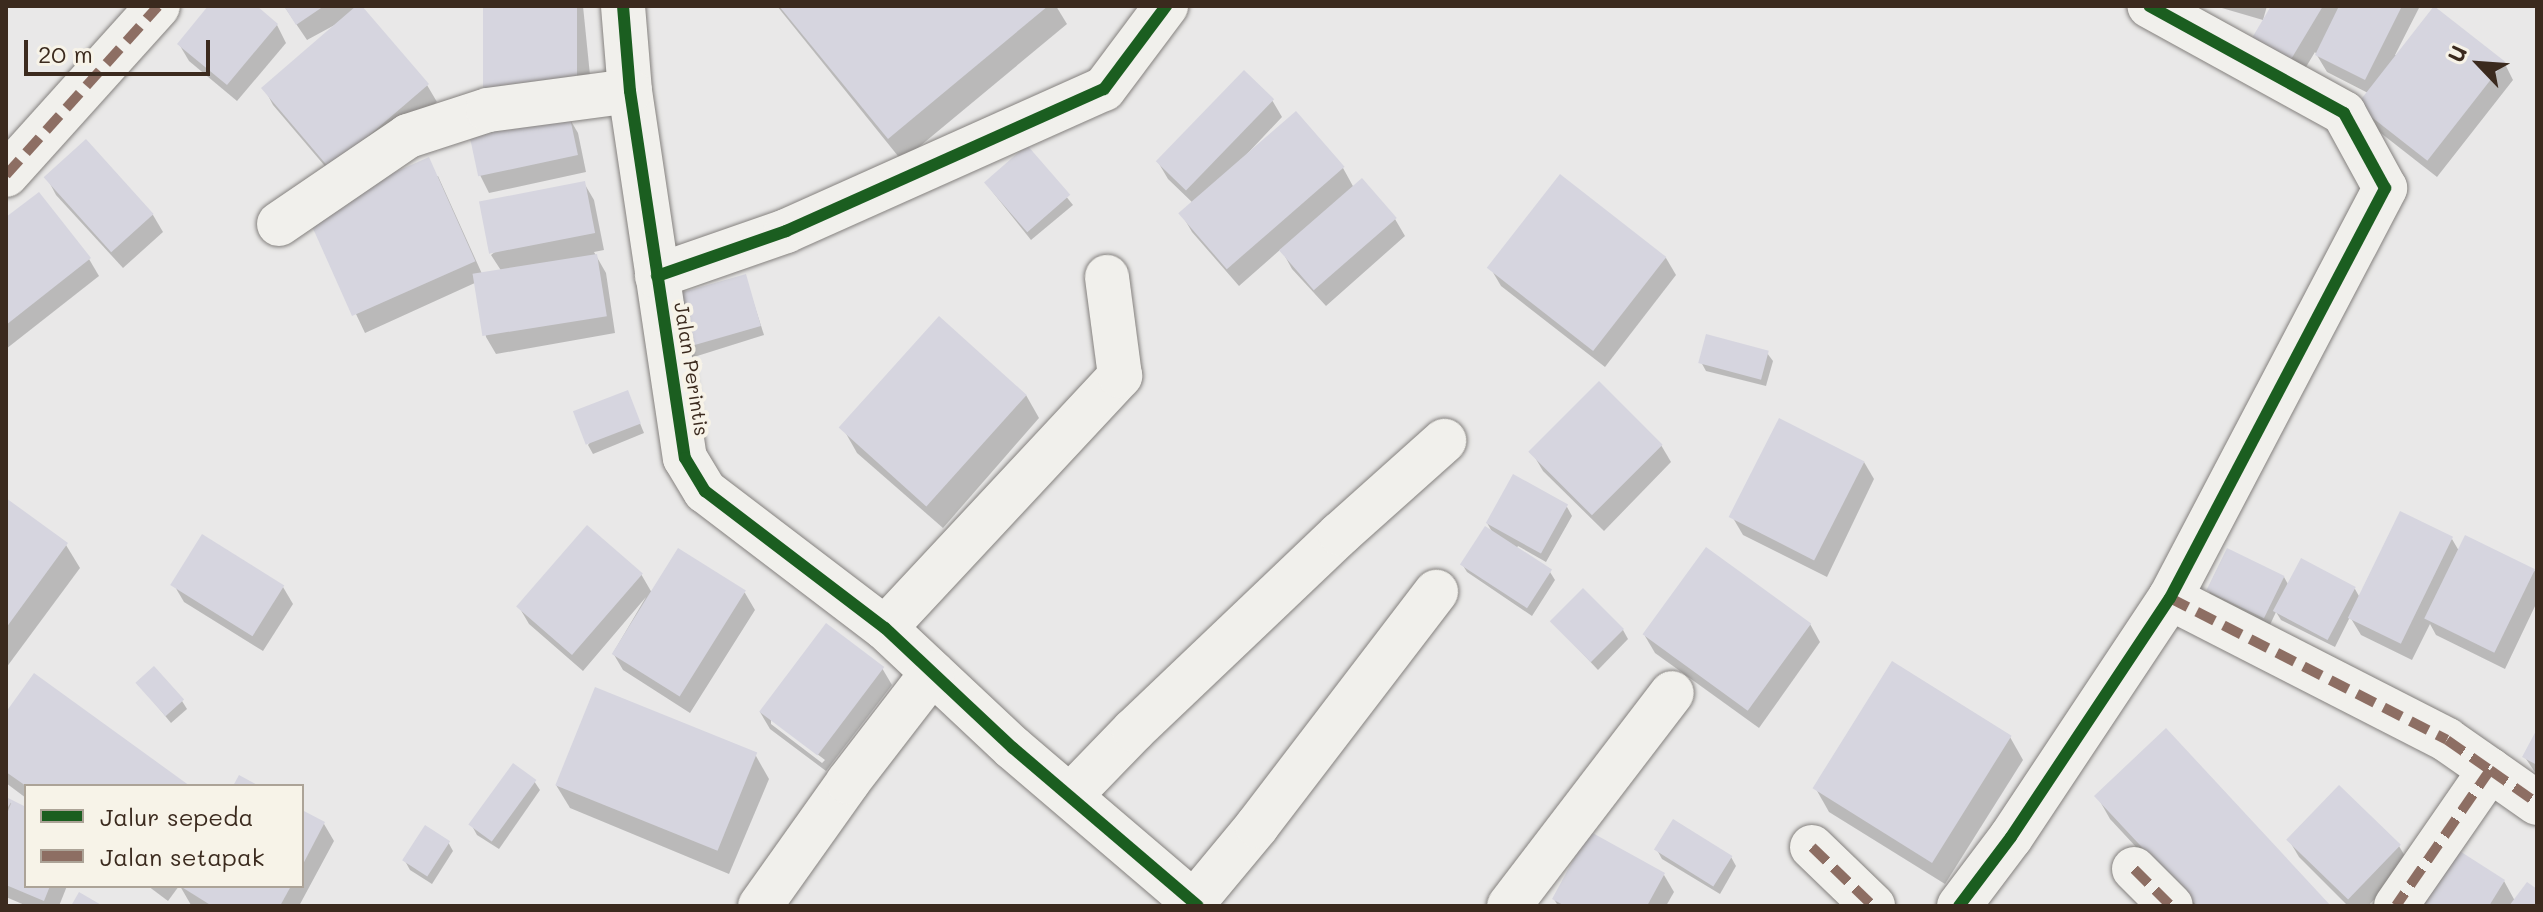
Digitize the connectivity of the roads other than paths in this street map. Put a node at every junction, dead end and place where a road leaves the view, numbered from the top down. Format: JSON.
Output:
{"nodes":[{"id":1,"x":158,"y":6,"type":"edge"},
{"id":2,"x":623,"y":6,"type":"edge"},
{"id":3,"x":1166,"y":6,"type":"edge"},
{"id":4,"x":2149,"y":6,"type":"edge"},
{"id":5,"x":630,"y":91,"type":"junction"},
{"id":6,"x":6,"y":175,"type":"edge"},
{"id":7,"x":279,"y":224,"type":"dead end"},
{"id":8,"x":657,"y":276,"type":"junction"},
{"id":9,"x":1107,"y":277,"type":"dead end"},
{"id":10,"x":1444,"y":441,"type":"dead end"},
{"id":11,"x":1436,"y":592,"type":"dead end"},
{"id":12,"x":2170,"y":598,"type":"junction"},
{"id":13,"x":885,"y":628,"type":"junction"},
{"id":14,"x":932,"y":673,"type":"junction"},
{"id":15,"x":1672,"y":693,"type":"dead end"},
{"id":16,"x":2490,"y":770,"type":"junction"},
{"id":17,"x":1070,"y":796,"type":"junction"},
{"id":18,"x":2537,"y":803,"type":"edge"},
{"id":19,"x":1812,"y":847,"type":"dead end"},
{"id":20,"x":2134,"y":869,"type":"dead end"},
{"id":21,"x":1196,"y":904,"type":"edge"},
{"id":22,"x":760,"y":906,"type":"edge"},
{"id":23,"x":1509,"y":906,"type":"edge"},
{"id":24,"x":1873,"y":906,"type":"edge"},
{"id":25,"x":1959,"y":906,"type":"edge"},
{"id":26,"x":2171,"y":906,"type":"edge"},
{"id":27,"x":2396,"y":906,"type":"edge"}],
"edges":[{"from":1,"to":6,"type":"street"},
{"from":2,"to":5,"type":"street","name":"Jalan Perintis"},
{"from":3,"to":8,"type":"street"},
{"from":4,"to":12,"type":"street"},
{"from":5,"to":7,"type":"street"},
{"from":5,"to":8,"type":"street","name":"Jalan Perintis"},
{"from":8,"to":13,"type":"street","name":"Jalan Perintis"},
{"from":9,"to":13,"type":"street"},
{"from":10,"to":17,"type":"street"},
{"from":11,"to":21,"type":"street"},
{"from":12,"to":16,"type":"street"},
{"from":12,"to":25,"type":"street"},
{"from":13,"to":14,"type":"street","name":"Jalan Perintis"},
{"from":14,"to":17,"type":"street","name":"Jalan Perintis"},
{"from":14,"to":22,"type":"street"},
{"from":15,"to":23,"type":"street"},
{"from":16,"to":18,"type":"street"},
{"from":16,"to":27,"type":"street"},
{"from":17,"to":21,"type":"street","name":"Jalan Perintis"},
{"from":19,"to":24,"type":"street"},
{"from":20,"to":26,"type":"street"}]}
